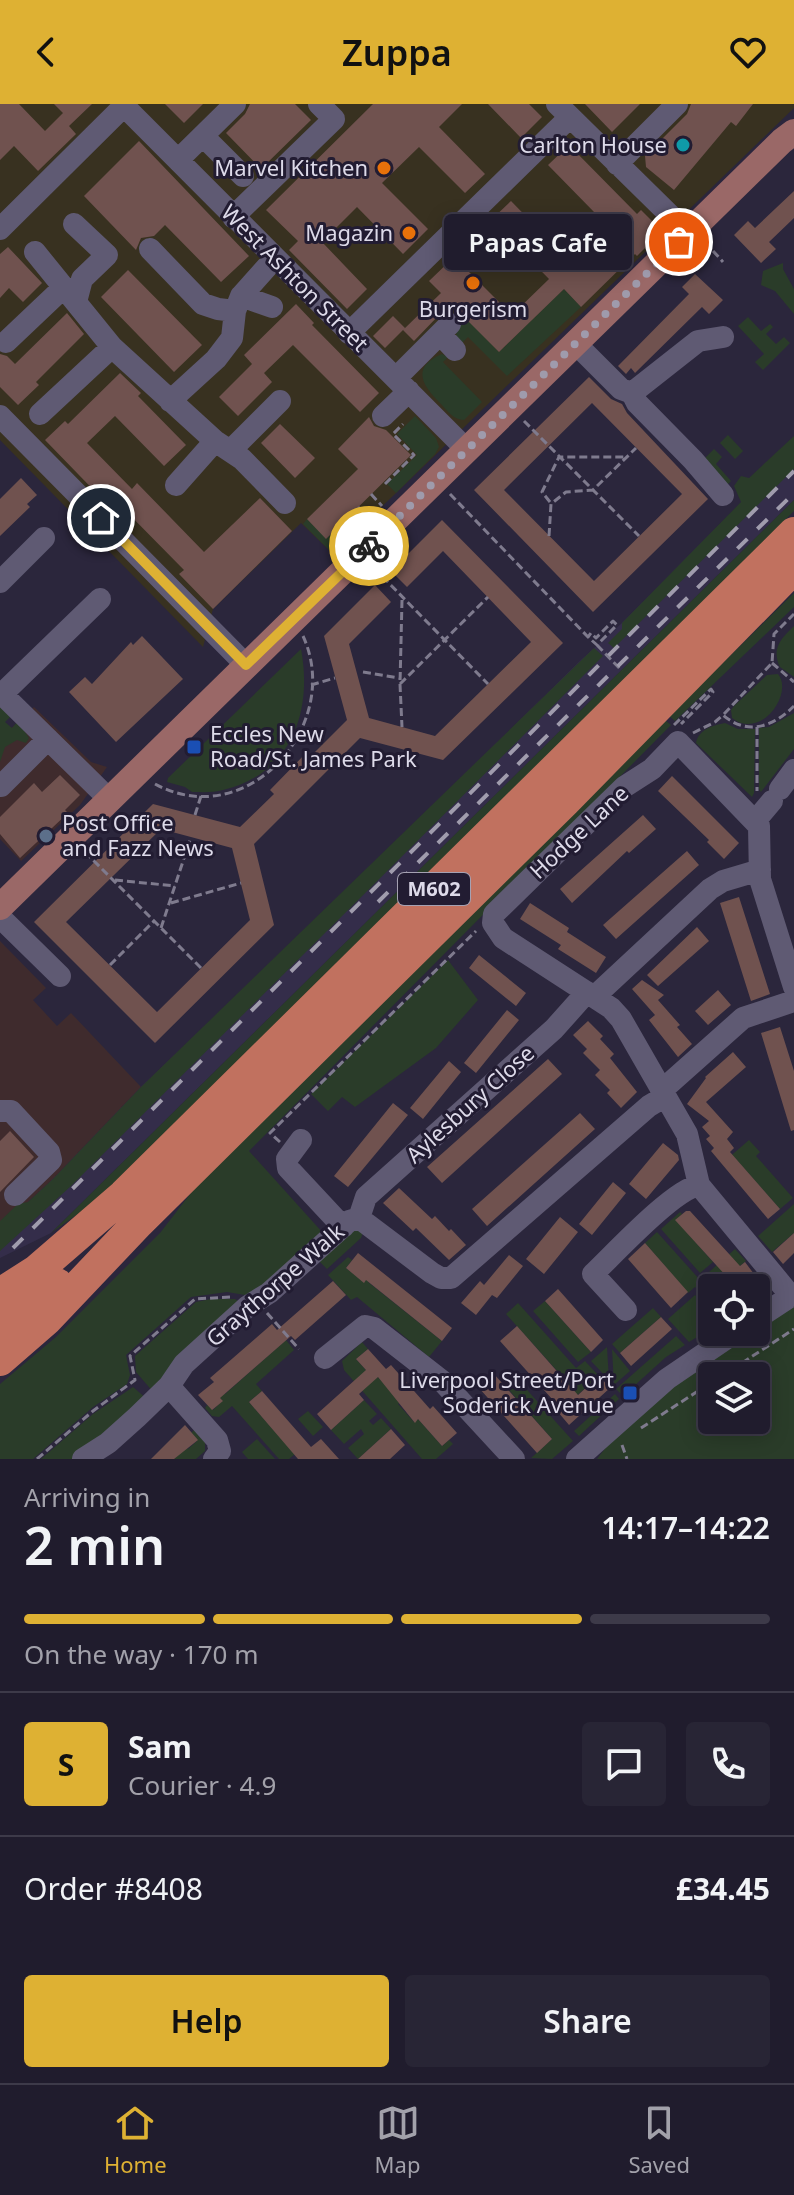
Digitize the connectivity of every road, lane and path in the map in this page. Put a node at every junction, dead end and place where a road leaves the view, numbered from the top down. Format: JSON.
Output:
{"nodes":[{"id":1,"x":235,"y":104,"type":"edge"},
{"id":2,"x":319,"y":104,"type":"edge"},
{"id":3,"x":677,"y":104,"type":"edge"},
{"id":4,"x":125,"y":105,"type":"edge"},
{"id":5,"x":563,"y":110,"type":"edge"},
{"id":6,"x":790,"y":132,"type":"edge"},
{"id":7,"x":203,"y":136,"type":"junction"},
{"id":8,"x":178,"y":160,"type":"junction"},
{"id":9,"x":617,"y":164,"type":"junction"},
{"id":10,"x":243,"y":176,"type":"dead end"},
{"id":11,"x":233,"y":217,"type":"junction"},
{"id":12,"x":677,"y":222,"type":"dead end"},
{"id":13,"x":74,"y":224,"type":"dead end"},
{"id":14,"x":0,"y":229,"type":"edge"},
{"id":15,"x":702,"y":239,"type":"dead end"},
{"id":16,"x":150,"y":249,"type":"dead end"},
{"id":17,"x":35,"y":252,"type":"dead end"},
{"id":18,"x":275,"y":258,"type":"junction"},
{"id":19,"x":723,"y":262,"type":"dead end"},
{"id":20,"x":70,"y":295,"type":"junction"},
{"id":21,"x":238,"y":304,"type":"junction"},
{"id":22,"x":272,"y":307,"type":"dead end"},
{"id":23,"x":349,"y":333,"type":"junction"},
{"id":24,"x":448,"y":336,"type":"dead end"},
{"id":25,"x":723,"y":337,"type":"dead end"},
{"id":26,"x":6,"y":342,"type":"dead end"},
{"id":27,"x":575,"y":343,"type":"junction"},
{"id":28,"x":112,"y":347,"type":"junction"},
{"id":29,"x":402,"y":385,"type":"junction"},
{"id":30,"x":632,"y":393,"type":"junction"},
{"id":31,"x":170,"y":401,"type":"junction"},
{"id":32,"x":280,"y":401,"type":"dead end"},
{"id":33,"x":510,"y":407,"type":"junction"},
{"id":34,"x":40,"y":414,"type":"dead end"},
{"id":35,"x":0,"y":416,"type":"edge"},
{"id":36,"x":393,"y":420,"type":"joint"},
{"id":37,"x":216,"y":435,"type":"junction"},
{"id":38,"x":636,"y":448,"type":"dead end"},
{"id":39,"x":466,"y":449,"type":"junction"},
{"id":40,"x":559,"y":457,"type":"junction"},
{"id":41,"x":627,"y":457,"type":"junction"},
{"id":42,"x":436,"y":480,"type":"junction"},
{"id":43,"x":383,"y":482,"type":"dead end"},
{"id":44,"x":176,"y":485,"type":"dead end"},
{"id":45,"x":593,"y":490,"type":"junction"},
{"id":46,"x":371,"y":494,"type":"dead end"},
{"id":47,"x":723,"y":495,"type":"dead end"},
{"id":48,"x":285,"y":503,"type":"dead end"},
{"id":49,"x":551,"y":504,"type":"junction"},
{"id":50,"x":358,"y":507,"type":"dead end"},
{"id":51,"x":385,"y":509,"type":"dead end"},
{"id":52,"x":372,"y":521,"type":"dead end"},
{"id":53,"x":332,"y":533,"type":"dead end"},
{"id":54,"x":794,"y":533,"type":"edge"},
{"id":55,"x":549,"y":536,"type":"dead end"},
{"id":56,"x":639,"y":536,"type":"dead end"},
{"id":57,"x":44,"y":538,"type":"dead end"},
{"id":58,"x":353,"y":550,"type":"junction"},
{"id":59,"x":794,"y":568,"type":"edge"},
{"id":60,"x":0,"y":582,"type":"edge"},
{"id":61,"x":488,"y":597,"type":"dead end"},
{"id":62,"x":100,"y":599,"type":"dead end"},
{"id":63,"x":402,"y":600,"type":"junction"},
{"id":64,"x":794,"y":614,"type":"edge"},
{"id":65,"x":294,"y":618,"type":"junction"},
{"id":66,"x":588,"y":637,"type":"junction"},
{"id":67,"x":445,"y":642,"type":"junction"},
{"id":68,"x":772,"y":663,"type":"junction"},
{"id":69,"x":246,"y":665,"type":"junction"},
{"id":70,"x":363,"y":672,"type":"dead end"},
{"id":71,"x":335,"y":678,"type":"dead end"},
{"id":72,"x":400,"y":678,"type":"junction"},
{"id":73,"x":794,"y":682,"type":"edge"},
{"id":74,"x":400,"y":684,"type":"junction"},
{"id":75,"x":488,"y":684,"type":"dead end"},
{"id":76,"x":311,"y":685,"type":"junction"},
{"id":77,"x":1,"y":693,"type":"edge"},
{"id":78,"x":794,"y":706,"type":"edge"},
{"id":79,"x":723,"y":715,"type":"junction"},
{"id":80,"x":686,"y":720,"type":"dead end"},
{"id":81,"x":757,"y":726,"type":"junction"},
{"id":82,"x":402,"y":727,"type":"dead end"},
{"id":83,"x":678,"y":737,"type":"junction"},
{"id":84,"x":48,"y":739,"type":"junction"},
{"id":85,"x":794,"y":770,"type":"edge"},
{"id":86,"x":139,"y":771,"type":"junction"},
{"id":87,"x":1,"y":786,"type":"edge"},
{"id":88,"x":201,"y":796,"type":"junction"},
{"id":89,"x":110,"y":800,"type":"junction"},
{"id":90,"x":766,"y":802,"type":"junction"},
{"id":91,"x":195,"y":815,"type":"dead end"},
{"id":92,"x":71,"y":837,"type":"junction"},
{"id":93,"x":191,"y":837,"type":"dead end"},
{"id":94,"x":760,"y":870,"type":"junction"},
{"id":95,"x":113,"y":880,"type":"junction"},
{"id":96,"x":241,"y":883,"type":"dead end"},
{"id":97,"x":175,"y":886,"type":"junction"},
{"id":98,"x":170,"y":903,"type":"junction"},
{"id":99,"x":0,"y":907,"type":"edge"},
{"id":100,"x":0,"y":917,"type":"edge"},
{"id":101,"x":154,"y":921,"type":"junction"},
{"id":102,"x":161,"y":929,"type":"junction"},
{"id":103,"x":487,"y":930,"type":"junction"},
{"id":104,"x":110,"y":965,"type":"dead end"},
{"id":105,"x":201,"y":968,"type":"dead end"},
{"id":106,"x":60,"y":976,"type":"dead end"},
{"id":107,"x":794,"y":987,"type":"edge"},
{"id":108,"x":590,"y":995,"type":"junction"},
{"id":109,"x":794,"y":1001,"type":"edge"},
{"id":110,"x":662,"y":1094,"type":"junction"},
{"id":111,"x":5,"y":1111,"type":"edge"},
{"id":112,"x":296,"y":1147,"type":"joint"},
{"id":113,"x":699,"y":1185,"type":"junction"},
{"id":114,"x":15,"y":1195,"type":"dead end"},
{"id":115,"x":139,"y":1222,"type":"junction"},
{"id":116,"x":351,"y":1223,"type":"junction"},
{"id":117,"x":0,"y":1294,"type":"edge"},
{"id":118,"x":793,"y":1295,"type":"edge"},
{"id":119,"x":256,"y":1309,"type":"junction"},
{"id":120,"x":626,"y":1310,"type":"dead end"},
{"id":121,"x":770,"y":1310,"type":"edge"},
{"id":122,"x":0,"y":1328,"type":"edge"},
{"id":123,"x":794,"y":1329,"type":"edge"},
{"id":124,"x":715,"y":1346,"type":"edge"},
{"id":125,"x":299,"y":1349,"type":"dead end"},
{"id":126,"x":325,"y":1358,"type":"dead end"},
{"id":127,"x":0,"y":1360,"type":"edge"},
{"id":128,"x":743,"y":1362,"type":"edge"},
{"id":129,"x":169,"y":1386,"type":"junction"},
{"id":130,"x":698,"y":1391,"type":"edge"},
{"id":131,"x":634,"y":1433,"type":"dead end"},
{"id":132,"x":613,"y":1441,"type":"dead end"},
{"id":133,"x":37,"y":1459,"type":"edge"},
{"id":134,"x":83,"y":1459,"type":"edge"},
{"id":135,"x":214,"y":1459,"type":"edge"},
{"id":136,"x":514,"y":1459,"type":"edge"},
{"id":137,"x":577,"y":1459,"type":"edge"},
{"id":138,"x":627,"y":1459,"type":"edge"}],
"edges":[{"from":1,"to":7,"type":"street"},
{"from":2,"to":11,"type":"street"},
{"from":3,"to":9,"type":"street"},
{"from":4,"to":8,"type":"street","name":"West Ashton Street"},
{"from":4,"to":14,"type":"street"},
{"from":5,"to":9,"type":"street"},
{"from":5,"to":23,"type":"street"},
{"from":6,"to":27,"type":"main road"},
{"from":7,"to":8,"type":"street"},
{"from":7,"to":10,"type":"street"},
{"from":8,"to":11,"type":"street","name":"West Ashton Street"},
{"from":9,"to":12,"type":"street"},
{"from":11,"to":18,"type":"street","name":"West Ashton Street"},
{"from":13,"to":20,"type":"street"},
{"from":15,"to":19,"type":"path"},
{"from":16,"to":21,"type":"street"},
{"from":17,"to":20,"type":"street"},
{"from":18,"to":21,"type":"street"},
{"from":18,"to":23,"type":"street","name":"West Ashton Street"},
{"from":20,"to":26,"type":"street"},
{"from":20,"to":28,"type":"street"},
{"from":21,"to":22,"type":"street"},
{"from":21,"to":31,"type":"street"},
{"from":23,"to":29,"type":"street","name":"West Ashton Street"},
{"from":24,"to":29,"type":"street"},
{"from":25,"to":30,"type":"street"},
{"from":27,"to":30,"type":"street"},
{"from":27,"to":33,"type":"main road"},
{"from":28,"to":31,"type":"street"},
{"from":28,"to":34,"type":"street"},
{"from":29,"to":36,"type":"street"},
{"from":29,"to":39,"type":"street","name":"West Ashton Street"},
{"from":30,"to":47,"type":"street"},
{"from":31,"to":37,"type":"street"},
{"from":32,"to":37,"type":"street"},
{"from":33,"to":39,"type":"main road"},
{"from":33,"to":40,"type":"path"},
{"from":35,"to":69,"type":"street"},
{"from":36,"to":43,"type":"path"},
{"from":37,"to":44,"type":"street"},
{"from":37,"to":48,"type":"street"},
{"from":38,"to":41,"type":"path"},
{"from":39,"to":42,"type":"main road"},
{"from":40,"to":41,"type":"path"},
{"from":40,"to":45,"type":"path"},
{"from":40,"to":49,"type":"path"},
{"from":41,"to":45,"type":"path"},
{"from":42,"to":58,"type":"main road"},
{"from":42,"to":66,"type":"path"},
{"from":45,"to":49,"type":"path"},
{"from":45,"to":56,"type":"path"},
{"from":46,"to":51,"type":"path"},
{"from":49,"to":55,"type":"path"},
{"from":50,"to":52,"type":"path"},
{"from":53,"to":58,"type":"path"},
{"from":54,"to":117,"type":"highway","number":"M602"},
{"from":57,"to":60,"type":"street"},
{"from":58,"to":63,"type":"path"},
{"from":58,"to":65,"type":"main road"},
{"from":59,"to":115,"type":"highway","number":"M602"},
{"from":61,"to":67,"type":"path"},
{"from":62,"to":77,"type":"street"},
{"from":63,"to":67,"type":"path"},
{"from":63,"to":72,"type":"path"},
{"from":64,"to":68,"type":"path"},
{"from":65,"to":69,"type":"main road"},
{"from":65,"to":76,"type":"path"},
{"from":66,"to":66,"type":"path"},
{"from":67,"to":74,"type":"path"},
{"from":67,"to":75,"type":"path"},
{"from":68,"to":73,"type":"path"},
{"from":68,"to":79,"type":"path"},
{"from":69,"to":86,"type":"main road"},
{"from":70,"to":72,"type":"path"},
{"from":71,"to":76,"type":"path"},
{"from":72,"to":74,"type":"path"},
{"from":74,"to":82,"type":"path"},
{"from":76,"to":88,"type":"path"},
{"from":77,"to":84,"type":"street"},
{"from":78,"to":81,"type":"path"},
{"from":79,"to":81,"type":"path"},
{"from":79,"to":83,"type":"path"},
{"from":80,"to":83,"type":"path"},
{"from":81,"to":90,"type":"path"},
{"from":83,"to":90,"type":"street"},
{"from":83,"to":103,"type":"street","name":"Hodge Lane"},
{"from":84,"to":87,"type":"street"},
{"from":84,"to":89,"type":"street"},
{"from":85,"to":90,"type":"street"},
{"from":86,"to":88,"type":"path"},
{"from":86,"to":89,"type":"main road"},
{"from":88,"to":91,"type":"path"},
{"from":89,"to":92,"type":"main road"},
{"from":90,"to":94,"type":"street"},
{"from":92,"to":95,"type":"path"},
{"from":92,"to":99,"type":"main road"},
{"from":93,"to":97,"type":"path"},
{"from":94,"to":107,"type":"street"},
{"from":94,"to":108,"type":"street","name":"Aylesbury Close"},
{"from":95,"to":97,"type":"path"},
{"from":95,"to":101,"type":"path"},
{"from":96,"to":98,"type":"path"},
{"from":97,"to":98,"type":"path"},
{"from":98,"to":102,"type":"path"},
{"from":100,"to":106,"type":"street"},
{"from":101,"to":102,"type":"path"},
{"from":101,"to":104,"type":"path"},
{"from":102,"to":105,"type":"path"},
{"from":103,"to":108,"type":"street"},
{"from":103,"to":112,"type":"path"},
{"from":108,"to":110,"type":"street"},
{"from":108,"to":116,"type":"street","name":"Aylesbury Close"},
{"from":109,"to":110,"type":"street","name":"Graythorpe Walk"},
{"from":110,"to":113,"type":"street"},
{"from":110,"to":116,"type":"street","name":"Graythorpe Walk"},
{"from":111,"to":114,"type":"street"},
{"from":112,"to":116,"type":"street"},
{"from":113,"to":118,"type":"street"},
{"from":113,"to":120,"type":"street"},
{"from":115,"to":122,"type":"highway","number":"M602"},
{"from":115,"to":127,"type":"highway","number":"M602"},
{"from":116,"to":119,"type":"street","name":"Graythorpe Walk"},
{"from":118,"to":121,"type":"street"},
{"from":119,"to":125,"type":"path"},
{"from":119,"to":129,"type":"street","name":"Graythorpe Walk"},
{"from":119,"to":133,"type":"path"},
{"from":123,"to":128,"type":"path"},
{"from":124,"to":137,"type":"street"},
{"from":126,"to":136,"type":"street"},
{"from":129,"to":134,"type":"street","name":"Graythorpe Walk"},
{"from":129,"to":135,"type":"street"},
{"from":130,"to":131,"type":"path"},
{"from":132,"to":138,"type":"path"}]}
